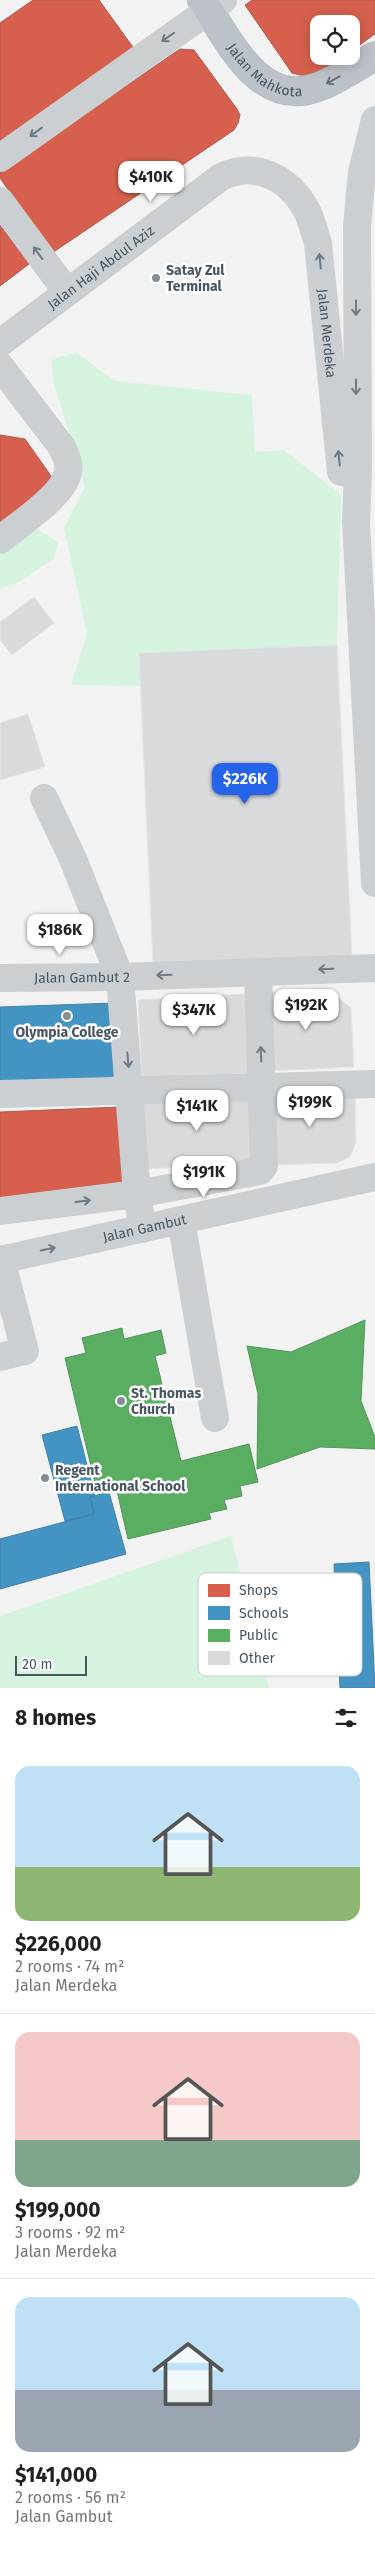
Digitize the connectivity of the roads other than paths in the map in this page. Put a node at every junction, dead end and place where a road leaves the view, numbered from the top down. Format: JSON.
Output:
{"nodes":[{"id":1,"x":211,"y":3,"type":"edge"},
{"id":2,"x":375,"y":56,"type":"edge"},
{"id":3,"x":375,"y":120,"type":"edge"},
{"id":4,"x":0,"y":158,"type":"edge"},
{"id":5,"x":368,"y":163,"type":"edge"},
{"id":6,"x":256,"y":170,"type":"joint"},
{"id":7,"x":0,"y":201,"type":"edge"},
{"id":8,"x":67,"y":292,"type":"junction"},
{"id":9,"x":366,"y":340,"type":"edge"},
{"id":10,"x":0,"y":342,"type":"edge"},
{"id":11,"x":0,"y":366,"type":"edge"},
{"id":12,"x":366,"y":423,"type":"edge"},
{"id":13,"x":366,"y":467,"type":"edge"},
{"id":14,"x":356,"y":522,"type":"junction"},
{"id":15,"x":0,"y":540,"type":"edge"},
{"id":16,"x":369,"y":657,"type":"edge"},
{"id":17,"x":44,"y":798,"type":"dead end"},
{"id":18,"x":375,"y":883,"type":"edge"},
{"id":19,"x":375,"y":968,"type":"edge"},
{"id":20,"x":258,"y":972,"type":"junction"},
{"id":21,"x":120,"y":977,"type":"junction"},
{"id":22,"x":0,"y":978,"type":"edge"},
{"id":23,"x":375,"y":1084,"type":"edge"},
{"id":24,"x":262,"y":1086,"type":"junction"},
{"id":25,"x":130,"y":1089,"type":"junction"},
{"id":26,"x":0,"y":1094,"type":"edge"},
{"id":27,"x":375,"y":1161,"type":"edge"},
{"id":28,"x":375,"y":1177,"type":"edge"},
{"id":29,"x":222,"y":1178,"type":"junction"},
{"id":30,"x":138,"y":1194,"type":"junction"},
{"id":31,"x":287,"y":1198,"type":"junction"},
{"id":32,"x":228,"y":1210,"type":"junction"},
{"id":33,"x":0,"y":1211,"type":"edge"},
{"id":34,"x":181,"y":1220,"type":"junction"},
{"id":35,"x":143,"y":1229,"type":"junction"},
{"id":36,"x":1,"y":1259,"type":"edge"},
{"id":37,"x":0,"y":1358,"type":"edge"},
{"id":38,"x":215,"y":1418,"type":"dead end"}],
"edges":[{"from":2,"to":1,"type":"highway","name":"Jalan Mahkota","one_way":true},
{"from":1,"to":4,"type":"street","one_way":true},
{"from":3,"to":5,"type":"street","name":"Jalan Merdeka"},
{"from":5,"to":9,"type":"street","name":"Jalan Merdeka","one_way":true},
{"from":6,"to":8,"type":"street","name":"Jalan Haji Abdul Aziz"},
{"from":14,"to":6,"type":"street","name":"Jalan Merdeka","one_way":true},
{"from":8,"to":7,"type":"street","one_way":true},
{"from":8,"to":10,"type":"street","name":"Jalan Haji Abdul Aziz"},
{"from":9,"to":12,"type":"street","name":"Jalan Merdeka","one_way":true},
{"from":11,"to":15,"type":"street"},
{"from":12,"to":13,"type":"street","name":"Jalan Merdeka"},
{"from":13,"to":14,"type":"street","name":"Jalan Merdeka"},
{"from":14,"to":16,"type":"street","name":"Jalan Merdeka"},
{"from":16,"to":18,"type":"street","name":"Jalan Merdeka"},
{"from":17,"to":21,"type":"street"},
{"from":19,"to":20,"type":"street","name":"Jalan Gambut 2","one_way":true},
{"from":20,"to":21,"type":"street","name":"Jalan Gambut 2","one_way":true},
{"from":24,"to":20,"type":"street","one_way":true},
{"from":21,"to":22,"type":"street","name":"Jalan Gambut 2"},
{"from":21,"to":25,"type":"street","one_way":true},
{"from":23,"to":24,"type":"street"},
{"from":24,"to":25,"type":"street"},
{"from":24,"to":29,"type":"street"},
{"from":25,"to":26,"type":"street"},
{"from":25,"to":30,"type":"street"},
{"from":27,"to":31,"type":"street"},
{"from":28,"to":31,"type":"street","name":"Jalan Gambut"},
{"from":29,"to":30,"type":"street"},
{"from":29,"to":32,"type":"street"},
{"from":33,"to":30,"type":"street","one_way":true},
{"from":30,"to":35,"type":"street"},
{"from":31,"to":32,"type":"street","name":"Jalan Gambut"},
{"from":32,"to":34,"type":"street","name":"Jalan Gambut"},
{"from":34,"to":35,"type":"street","name":"Jalan Gambut"},
{"from":34,"to":38,"type":"street"},
{"from":36,"to":35,"type":"street","name":"Jalan Gambut","one_way":true},
{"from":36,"to":37,"type":"street"}]}
